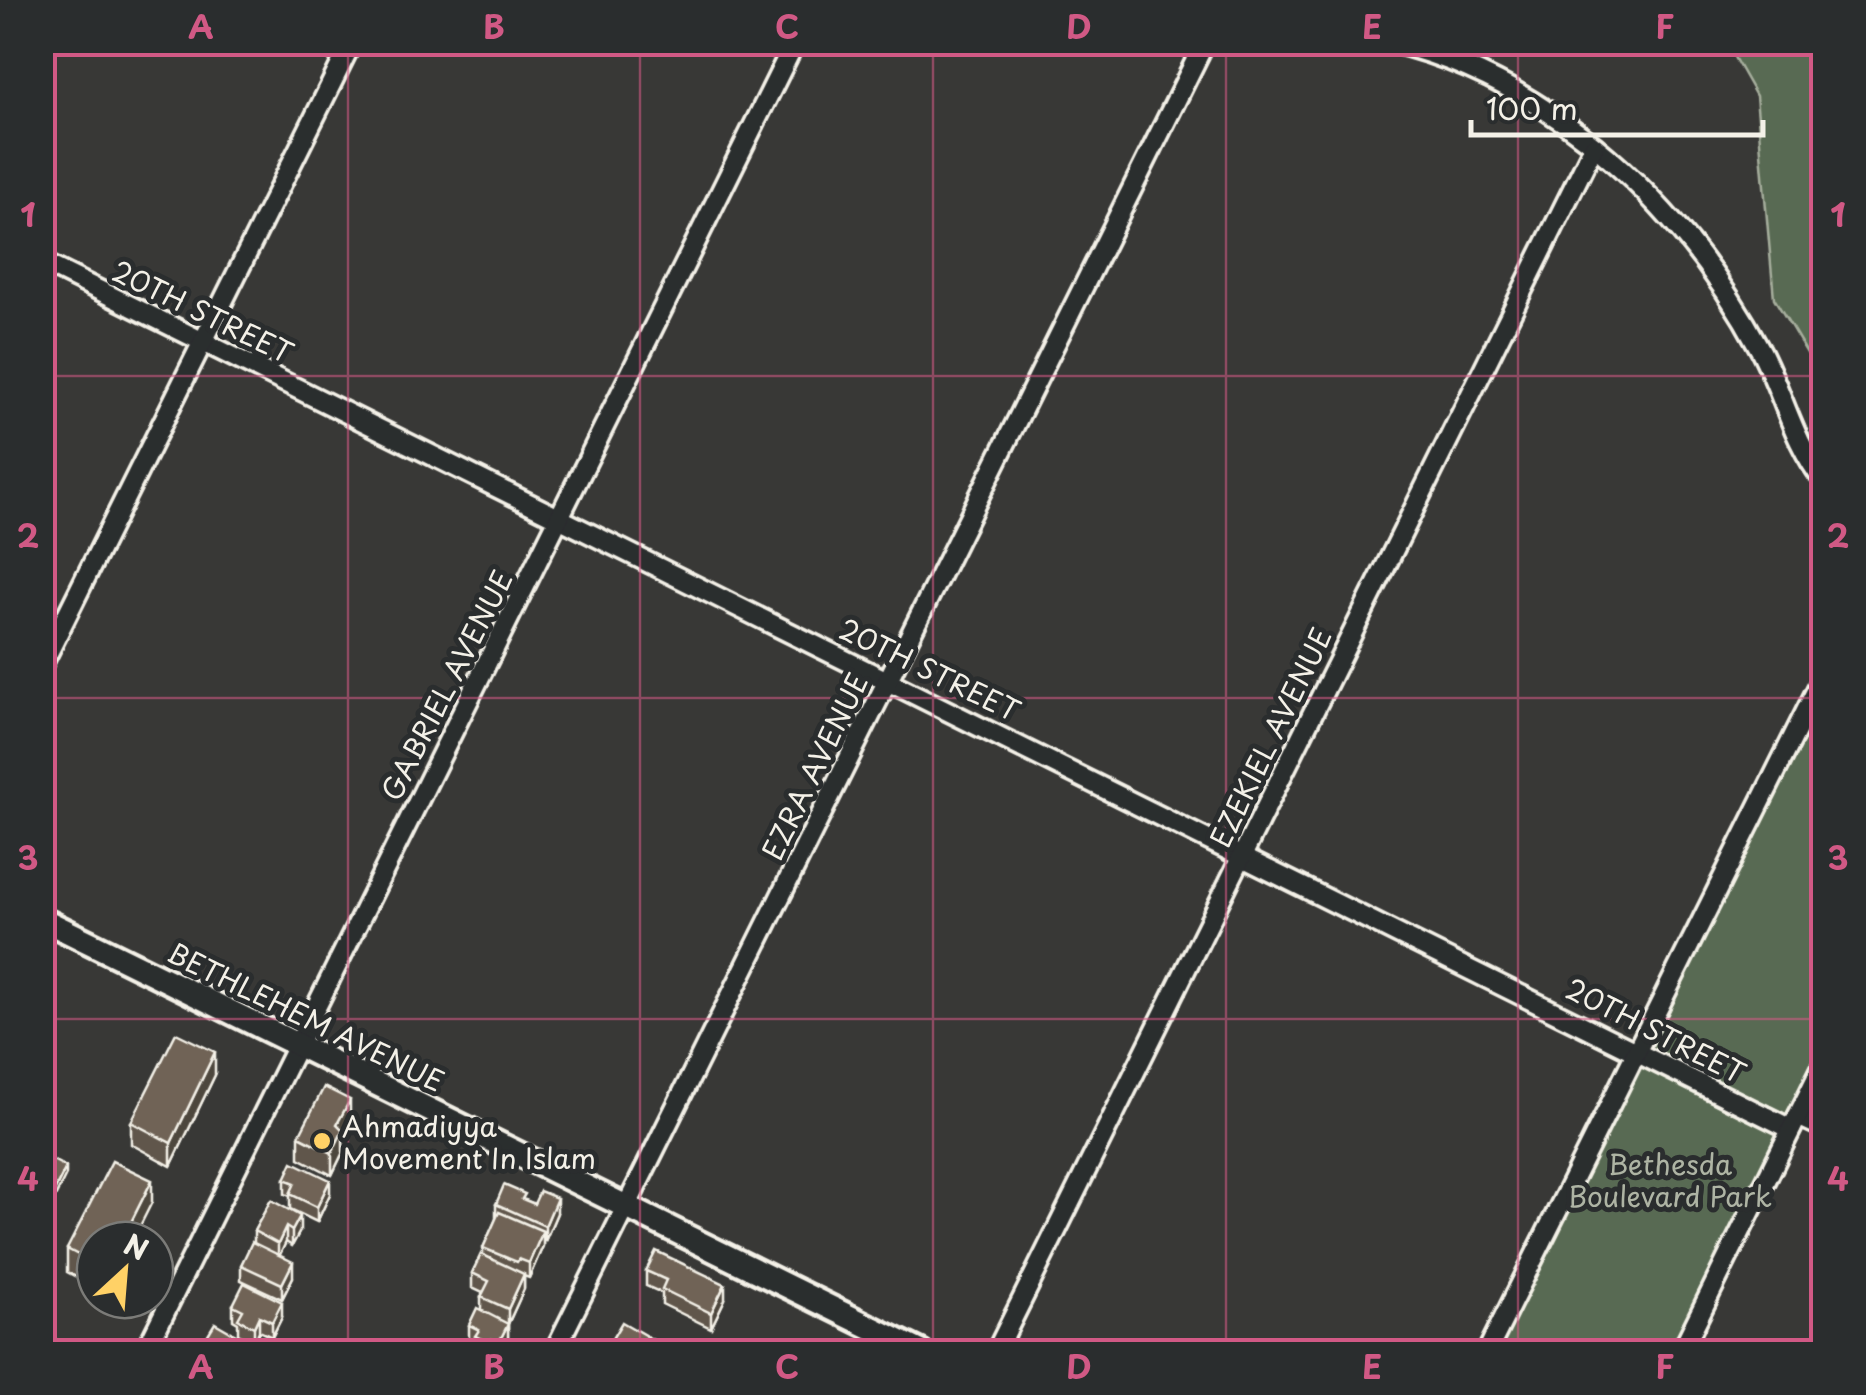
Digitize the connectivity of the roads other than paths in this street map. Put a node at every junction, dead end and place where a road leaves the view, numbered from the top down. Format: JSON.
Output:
{"nodes":[{"id":1,"x":352,"y":42,"type":"edge"},
{"id":2,"x":795,"y":42,"type":"edge"},
{"id":3,"x":1205,"y":42,"type":"edge"},
{"id":4,"x":1390,"y":42,"type":"edge"},
{"id":5,"x":1594,"y":146,"type":"junction"},
{"id":6,"x":42,"y":262,"type":"edge"},
{"id":7,"x":202,"y":341,"type":"junction"},
{"id":8,"x":1824,"y":481,"type":"edge"},
{"id":9,"x":560,"y":518,"type":"junction"},
{"id":10,"x":42,"y":665,"type":"edge"},
{"id":11,"x":1824,"y":675,"type":"edge"},
{"id":12,"x":888,"y":679,"type":"junction"},
{"id":13,"x":1243,"y":854,"type":"junction"},
{"id":14,"x":42,"y":919,"type":"edge"},
{"id":15,"x":298,"y":1045,"type":"junction"},
{"id":16,"x":1636,"y":1050,"type":"junction"},
{"id":17,"x":1824,"y":1063,"type":"edge"},
{"id":18,"x":1794,"y":1122,"type":"junction"},
{"id":19,"x":1824,"y":1128,"type":"edge"},
{"id":20,"x":626,"y":1208,"type":"junction"},
{"id":21,"x":146,"y":1352,"type":"edge"},
{"id":22,"x":554,"y":1352,"type":"edge"},
{"id":23,"x":920,"y":1352,"type":"edge"},
{"id":24,"x":996,"y":1352,"type":"edge"},
{"id":25,"x":1486,"y":1352,"type":"edge"},
{"id":26,"x":1681,"y":1352,"type":"edge"}],
"edges":[{"from":1,"to":7,"type":"street"},
{"from":2,"to":9,"type":"street","name":"GABRIEL AVENUE"},
{"from":3,"to":12,"type":"street","name":"EZRA AVENUE"},
{"from":4,"to":5,"type":"street"},
{"from":5,"to":8,"type":"street"},
{"from":5,"to":13,"type":"street","name":"EZEKIEL AVENUE"},
{"from":6,"to":7,"type":"street","name":"20TH STREET"},
{"from":7,"to":9,"type":"street","name":"20TH STREET"},
{"from":7,"to":10,"type":"street"},
{"from":9,"to":12,"type":"street","name":"20TH STREET"},
{"from":9,"to":15,"type":"street","name":"GABRIEL AVENUE"},
{"from":11,"to":16,"type":"street"},
{"from":12,"to":13,"type":"street","name":"20TH STREET"},
{"from":12,"to":20,"type":"street","name":"EZRA AVENUE"},
{"from":13,"to":16,"type":"street","name":"20TH STREET"},
{"from":13,"to":24,"type":"street","name":"EZEKIEL AVENUE"},
{"from":14,"to":15,"type":"main road","name":"BETHLEHEM AVENUE"},
{"from":15,"to":20,"type":"main road","name":"BETHLEHEM AVENUE"},
{"from":15,"to":21,"type":"street","name":"GABRIEL AVENUE"},
{"from":16,"to":18,"type":"street","name":"20TH STREET"},
{"from":16,"to":25,"type":"street"},
{"from":17,"to":18,"type":"street"},
{"from":18,"to":19,"type":"street","name":"20TH STREET"},
{"from":18,"to":26,"type":"street"},
{"from":20,"to":22,"type":"street","name":"EZRA AVENUE"},
{"from":20,"to":23,"type":"main road","name":"BETHLEHEM AVENUE"}]}
